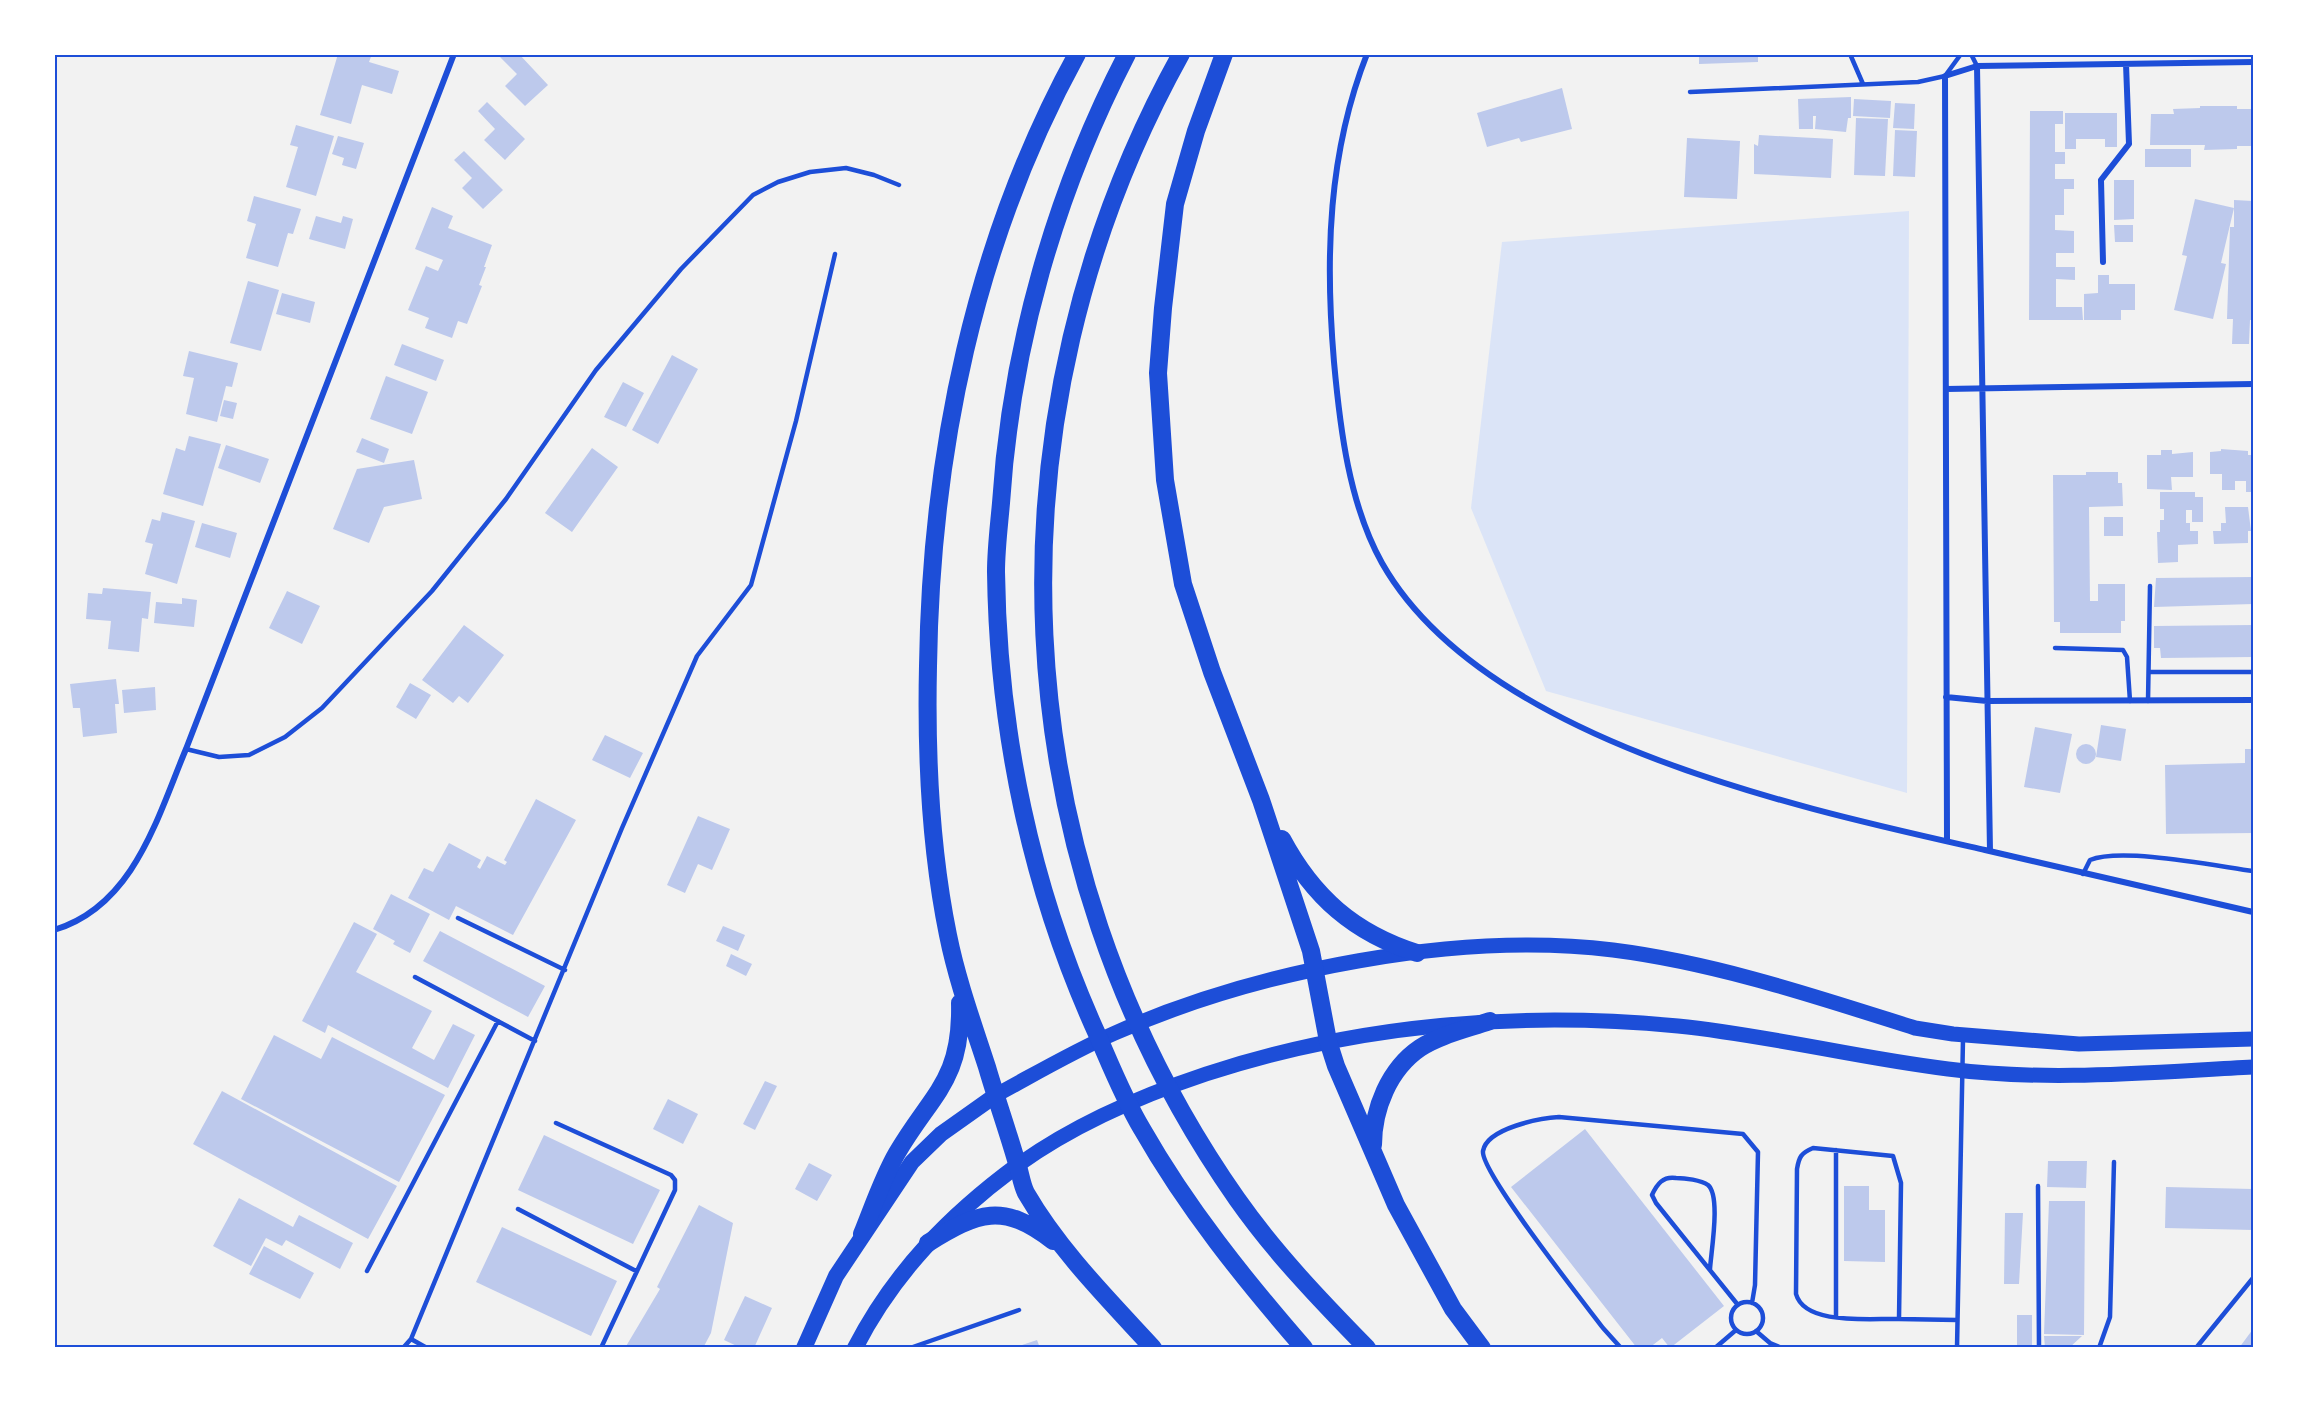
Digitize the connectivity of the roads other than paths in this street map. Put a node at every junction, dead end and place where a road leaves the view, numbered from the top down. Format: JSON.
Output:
{"nodes":[{"id":1,"x":454,"y":54,"type":"edge"},
{"id":2,"x":1077,"y":54,"type":"edge"},
{"id":3,"x":1127,"y":54,"type":"edge"},
{"id":4,"x":1181,"y":54,"type":"edge"},
{"id":5,"x":1224,"y":54,"type":"edge"},
{"id":6,"x":1366,"y":54,"type":"edge"},
{"id":7,"x":1850,"y":54,"type":"edge"},
{"id":8,"x":1961,"y":54,"type":"edge"},
{"id":9,"x":1971,"y":54,"type":"edge"},
{"id":10,"x":2253,"y":62,"type":"edge"},
{"id":11,"x":2126,"y":64,"type":"junction"},
{"id":12,"x":1977,"y":66,"type":"junction"},
{"id":13,"x":1945,"y":76,"type":"junction"},
{"id":14,"x":1863,"y":84,"type":"junction"},
{"id":15,"x":1690,"y":92,"type":"dead end"},
{"id":16,"x":899,"y":185,"type":"dead end"},
{"id":17,"x":835,"y":254,"type":"dead end"},
{"id":18,"x":2103,"y":262,"type":"dead end"},
{"id":19,"x":2253,"y":384,"type":"edge"},
{"id":20,"x":1983,"y":388,"type":"junction"},
{"id":21,"x":1946,"y":389,"type":"junction"},
{"id":22,"x":2150,"y":586,"type":"dead end"},
{"id":23,"x":2055,"y":648,"type":"dead end"},
{"id":24,"x":2149,"y":672,"type":"junction"},
{"id":25,"x":2253,"y":672,"type":"edge"},
{"id":26,"x":1946,"y":697,"type":"junction"},
{"id":27,"x":2253,"y":700,"type":"edge"},
{"id":28,"x":1988,"y":701,"type":"junction"},
{"id":29,"x":2130,"y":701,"type":"junction"},
{"id":30,"x":2148,"y":701,"type":"junction"},
{"id":31,"x":186,"y":749,"type":"junction"},
{"id":32,"x":1262,"y":800,"type":"junction"},
{"id":33,"x":1947,"y":841,"type":"junction"},
{"id":34,"x":1990,"y":851,"type":"junction"},
{"id":35,"x":2253,"y":871,"type":"edge"},
{"id":36,"x":2083,"y":874,"type":"junction"},
{"id":37,"x":2253,"y":912,"type":"edge"},
{"id":38,"x":458,"y":918,"type":"dead end"},
{"id":39,"x":54,"y":930,"type":"edge"},
{"id":40,"x":1417,"y":953,"type":"junction"},
{"id":41,"x":565,"y":970,"type":"junction"},
{"id":42,"x":1315,"y":970,"type":"junction"},
{"id":43,"x":415,"y":977,"type":"dead end"},
{"id":44,"x":960,"y":983,"type":"junction"},
{"id":45,"x":498,"y":1021,"type":"junction"},
{"id":46,"x":1490,"y":1021,"type":"junction"},
{"id":47,"x":1963,"y":1035,"type":"junction"},
{"id":48,"x":2253,"y":1039,"type":"edge"},
{"id":49,"x":535,"y":1041,"type":"junction"},
{"id":50,"x":1328,"y":1041,"type":"junction"},
{"id":51,"x":2253,"y":1067,"type":"edge"},
{"id":52,"x":1962,"y":1070,"type":"junction"},
{"id":53,"x":996,"y":1095,"type":"junction"},
{"id":54,"x":556,"y":1123,"type":"dead end"},
{"id":55,"x":1374,"y":1148,"type":"junction"},
{"id":56,"x":1836,"y":1150,"type":"junction"},
{"id":57,"x":2114,"y":1162,"type":"dead end"},
{"id":58,"x":1018,"y":1165,"type":"junction"},
{"id":59,"x":2038,"y":1186,"type":"dead end"},
{"id":60,"x":518,"y":1209,"type":"dead end"},
{"id":61,"x":862,"y":1234,"type":"junction"},
{"id":62,"x":928,"y":1242,"type":"junction"},
{"id":63,"x":1068,"y":1253,"type":"junction"},
{"id":64,"x":1710,"y":1269,"type":"junction"},
{"id":65,"x":367,"y":1271,"type":"dead end"},
{"id":66,"x":636,"y":1271,"type":"junction"},
{"id":67,"x":2253,"y":1278,"type":"edge"},
{"id":68,"x":1752,"y":1303,"type":"junction"},
{"id":69,"x":1738,"y":1305,"type":"junction"},
{"id":70,"x":1019,"y":1310,"type":"dead end"},
{"id":71,"x":1836,"y":1317,"type":"junction"},
{"id":72,"x":1899,"y":1319,"type":"junction"},
{"id":73,"x":1957,"y":1320,"type":"junction"},
{"id":74,"x":1736,"y":1330,"type":"junction"},
{"id":75,"x":1756,"y":1331,"type":"junction"},
{"id":76,"x":411,"y":1339,"type":"junction"},
{"id":77,"x":403,"y":1348,"type":"edge"},
{"id":78,"x":427,"y":1348,"type":"edge"},
{"id":79,"x":601,"y":1348,"type":"edge"},
{"id":80,"x":804,"y":1348,"type":"edge"},
{"id":81,"x":855,"y":1348,"type":"edge"},
{"id":82,"x":910,"y":1348,"type":"edge"},
{"id":83,"x":1153,"y":1348,"type":"edge"},
{"id":84,"x":1304,"y":1348,"type":"edge"},
{"id":85,"x":1367,"y":1348,"type":"edge"},
{"id":86,"x":1482,"y":1348,"type":"edge"},
{"id":87,"x":1621,"y":1348,"type":"edge"},
{"id":88,"x":1715,"y":1348,"type":"edge"},
{"id":89,"x":1782,"y":1348,"type":"edge"},
{"id":90,"x":1957,"y":1348,"type":"edge"},
{"id":91,"x":2039,"y":1348,"type":"edge"},
{"id":92,"x":2099,"y":1348,"type":"edge"},
{"id":93,"x":2196,"y":1348,"type":"edge"}],
"edges":[{"from":1,"to":31,"type":"street"},
{"from":2,"to":44,"type":"highway"},
{"from":3,"to":84,"type":"highway"},
{"from":4,"to":85,"type":"highway"},
{"from":5,"to":32,"type":"highway"},
{"from":6,"to":33,"type":"street"},
{"from":7,"to":14,"type":"lane"},
{"from":8,"to":13,"type":"lane"},
{"from":9,"to":12,"type":"lane"},
{"from":10,"to":11,"type":"street"},
{"from":11,"to":12,"type":"street"},
{"from":11,"to":18,"type":"street"},
{"from":12,"to":13,"type":"street"},
{"from":12,"to":20,"type":"street"},
{"from":13,"to":14,"type":"lane"},
{"from":13,"to":21,"type":"street"},
{"from":14,"to":15,"type":"lane"},
{"from":16,"to":31,"type":"lane"},
{"from":17,"to":41,"type":"lane"},
{"from":19,"to":20,"type":"street"},
{"from":20,"to":21,"type":"street"},
{"from":20,"to":28,"type":"street"},
{"from":21,"to":26,"type":"street"},
{"from":22,"to":24,"type":"lane"},
{"from":23,"to":29,"type":"lane"},
{"from":24,"to":25,"type":"lane"},
{"from":24,"to":30,"type":"lane"},
{"from":26,"to":28,"type":"street"},
{"from":26,"to":33,"type":"street"},
{"from":27,"to":30,"type":"street"},
{"from":28,"to":29,"type":"street"},
{"from":28,"to":34,"type":"street"},
{"from":29,"to":30,"type":"street"},
{"from":31,"to":39,"type":"street"},
{"from":32,"to":40,"type":"highway"},
{"from":32,"to":42,"type":"highway"},
{"from":33,"to":34,"type":"street"},
{"from":34,"to":36,"type":"street"},
{"from":35,"to":36,"type":"lane"},
{"from":36,"to":37,"type":"street"},
{"from":38,"to":41,"type":"lane"},
{"from":40,"to":42,"type":"main road"},
{"from":40,"to":47,"type":"main road"},
{"from":41,"to":49,"type":"lane"},
{"from":42,"to":50,"type":"highway"},
{"from":42,"to":53,"type":"main road"},
{"from":43,"to":45,"type":"lane"},
{"from":44,"to":53,"type":"highway"},
{"from":44,"to":61,"type":"highway"},
{"from":45,"to":49,"type":"lane"},
{"from":45,"to":65,"type":"lane"},
{"from":46,"to":50,"type":"main road"},
{"from":46,"to":52,"type":"main road"},
{"from":46,"to":55,"type":"highway"},
{"from":47,"to":48,"type":"main road"},
{"from":47,"to":52,"type":"lane"},
{"from":49,"to":76,"type":"lane"},
{"from":50,"to":55,"type":"highway"},
{"from":50,"to":58,"type":"main road"},
{"from":51,"to":52,"type":"main road"},
{"from":52,"to":73,"type":"lane"},
{"from":53,"to":58,"type":"highway"},
{"from":53,"to":61,"type":"highway"},
{"from":54,"to":66,"type":"lane"},
{"from":55,"to":86,"type":"highway"},
{"from":56,"to":71,"type":"lane"},
{"from":56,"to":71,"type":"lane"},
{"from":56,"to":72,"type":"lane"},
{"from":57,"to":92,"type":"lane"},
{"from":58,"to":62,"type":"highway"},
{"from":58,"to":63,"type":"highway"},
{"from":59,"to":91,"type":"lane"},
{"from":60,"to":66,"type":"lane"},
{"from":61,"to":80,"type":"highway"},
{"from":62,"to":63,"type":"highway"},
{"from":62,"to":81,"type":"highway"},
{"from":63,"to":83,"type":"highway"},
{"from":64,"to":64,"type":"lane"},
{"from":64,"to":69,"type":"lane"},
{"from":66,"to":79,"type":"lane"},
{"from":67,"to":93,"type":"lane"},
{"from":68,"to":69,"type":"lane"},
{"from":68,"to":75,"type":"lane"},
{"from":68,"to":87,"type":"lane"},
{"from":69,"to":74,"type":"lane"},
{"from":70,"to":82,"type":"lane"},
{"from":71,"to":72,"type":"lane"},
{"from":72,"to":73,"type":"lane"},
{"from":73,"to":90,"type":"lane"},
{"from":74,"to":75,"type":"lane"},
{"from":74,"to":88,"type":"lane"},
{"from":75,"to":89,"type":"lane"},
{"from":76,"to":77,"type":"lane"},
{"from":76,"to":78,"type":"lane"}]}
